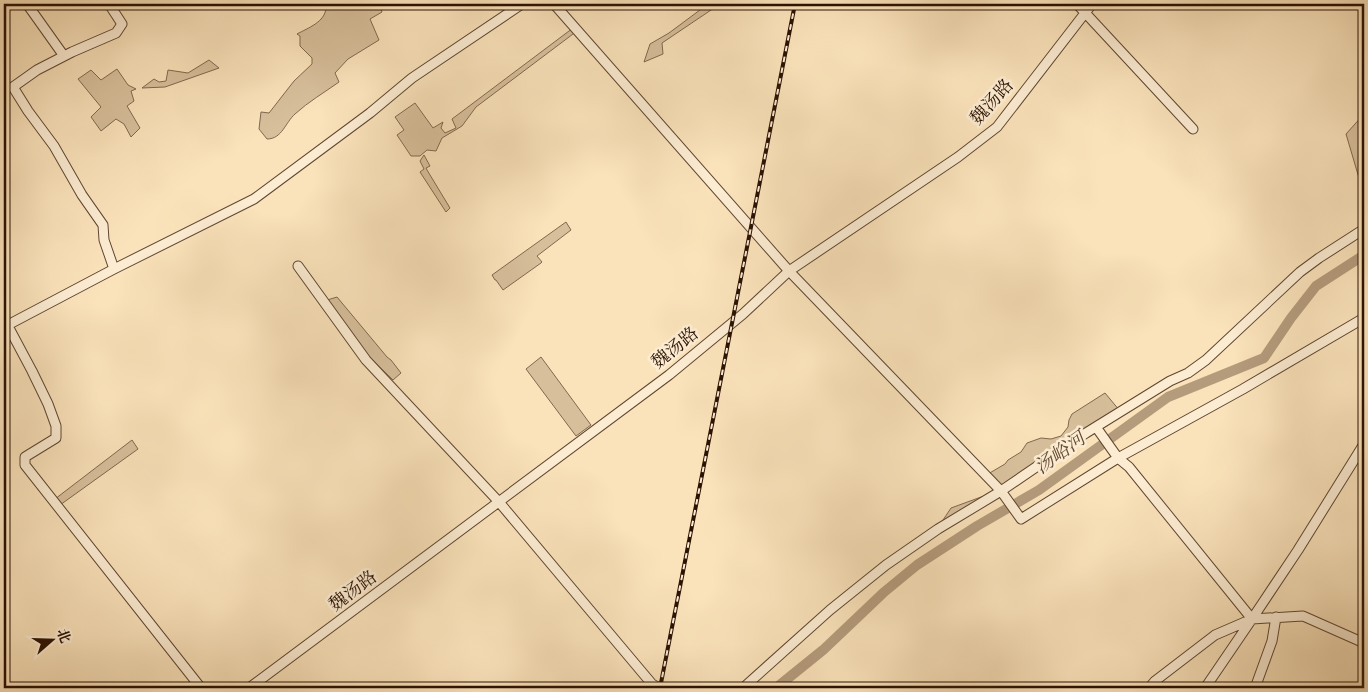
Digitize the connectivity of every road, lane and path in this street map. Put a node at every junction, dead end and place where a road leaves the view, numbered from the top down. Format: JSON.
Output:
{"nodes":[{"id":1,"x":26,"y":4,"type":"edge"},
{"id":2,"x":109,"y":4,"type":"edge"},
{"id":3,"x":522,"y":4,"type":"edge"},
{"id":4,"x":554,"y":4,"type":"edge"},
{"id":5,"x":1077,"y":4,"type":"edge"},
{"id":6,"x":1092,"y":4,"type":"edge"},
{"id":7,"x":1085,"y":13,"type":"junction"},
{"id":8,"x":64,"y":56,"type":"junction"},
{"id":9,"x":1193,"y":129,"type":"dead end"},
{"id":10,"x":1364,"y":230,"type":"edge"},
{"id":11,"x":298,"y":266,"type":"dead end"},
{"id":12,"x":114,"y":269,"type":"junction"},
{"id":13,"x":789,"y":271,"type":"junction"},
{"id":14,"x":1364,"y":318,"type":"edge"},
{"id":15,"x":6,"y":326,"type":"edge"},
{"id":16,"x":1096,"y":427,"type":"junction"},
{"id":17,"x":1364,"y":444,"type":"edge"},
{"id":18,"x":1118,"y":458,"type":"junction"},
{"id":19,"x":1003,"y":494,"type":"junction"},
{"id":20,"x":499,"y":502,"type":"junction"},
{"id":21,"x":1276,"y":618,"type":"junction"},
{"id":22,"x":1252,"y":619,"type":"junction"},
{"id":23,"x":1364,"y":643,"type":"edge"},
{"id":24,"x":201,"y":688,"type":"edge"},
{"id":25,"x":249,"y":688,"type":"edge"},
{"id":26,"x":659,"y":688,"type":"edge"},
{"id":27,"x":742,"y":688,"type":"edge"},
{"id":28,"x":1149,"y":688,"type":"edge"},
{"id":29,"x":1205,"y":688,"type":"edge"},
{"id":30,"x":1255,"y":688,"type":"edge"}],
"edges":[{"from":1,"to":8,"type":"street"},
{"from":2,"to":8,"type":"street"},
{"from":3,"to":12,"type":"street"},
{"from":4,"to":13,"type":"street"},
{"from":5,"to":7,"type":"street"},
{"from":6,"to":7,"type":"street","name":"魏汤路"},
{"from":7,"to":9,"type":"street"},
{"from":7,"to":13,"type":"street","name":"魏汤路"},
{"from":8,"to":12,"type":"street"},
{"from":10,"to":16,"type":"street"},
{"from":11,"to":20,"type":"street"},
{"from":12,"to":15,"type":"street"},
{"from":13,"to":19,"type":"street"},
{"from":13,"to":20,"type":"street","name":"魏汤路"},
{"from":14,"to":18,"type":"street"},
{"from":15,"to":24,"type":"street"},
{"from":16,"to":18,"type":"street"},
{"from":16,"to":19,"type":"street"},
{"from":17,"to":22,"type":"street"},
{"from":18,"to":19,"type":"street"},
{"from":18,"to":22,"type":"street"},
{"from":19,"to":27,"type":"street"},
{"from":20,"to":25,"type":"street","name":"魏汤路"},
{"from":20,"to":26,"type":"street"},
{"from":21,"to":22,"type":"street"},
{"from":21,"to":23,"type":"street"},
{"from":21,"to":30,"type":"street"},
{"from":22,"to":28,"type":"street"},
{"from":22,"to":29,"type":"street"}]}
